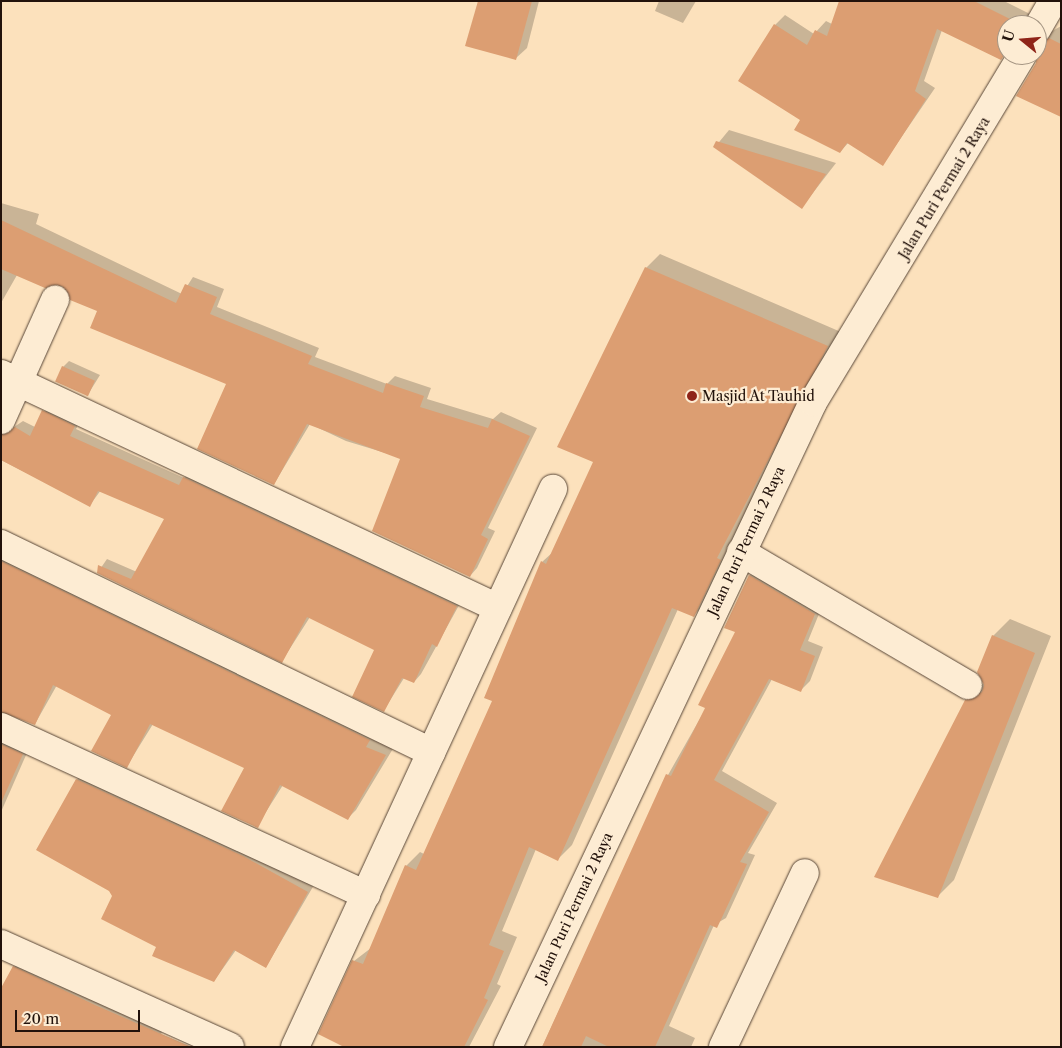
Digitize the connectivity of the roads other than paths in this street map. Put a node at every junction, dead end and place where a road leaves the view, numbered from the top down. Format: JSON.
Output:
{"nodes":[{"id":1,"x":1053,"y":1,"type":"edge"},
{"id":2,"x":1045,"y":15,"type":"edge"},
{"id":3,"x":1016,"y":65,"type":"edge"},
{"id":4,"x":55,"y":300,"type":"dead end"},
{"id":5,"x":10,"y":378,"type":"edge"},
{"id":6,"x":1,"y":420,"type":"edge"},
{"id":7,"x":553,"y":489,"type":"dead end"},
{"id":8,"x":1,"y":544,"type":"edge"},
{"id":9,"x":741,"y":552,"type":"junction"},
{"id":10,"x":498,"y":608,"type":"junction"},
{"id":11,"x":968,"y":685,"type":"dead end"},
{"id":12,"x":1,"y":727,"type":"edge"},
{"id":13,"x":431,"y":752,"type":"junction"},
{"id":14,"x":805,"y":874,"type":"dead end"},
{"id":15,"x":366,"y":895,"type":"junction"},
{"id":16,"x":3,"y":949,"type":"edge"},
{"id":17,"x":230,"y":1047,"type":"edge"},
{"id":18,"x":295,"y":1047,"type":"edge"},
{"id":19,"x":508,"y":1047,"type":"edge"},
{"id":20,"x":723,"y":1047,"type":"edge"}],
"edges":[{"from":1,"to":2,"type":"street"},
{"from":3,"to":9,"type":"street","name":"Jalan Puri Permai 2 Raya"},
{"from":4,"to":5,"type":"street"},
{"from":5,"to":6,"type":"street"},
{"from":5,"to":10,"type":"street"},
{"from":7,"to":10,"type":"street"},
{"from":8,"to":13,"type":"street"},
{"from":9,"to":11,"type":"street"},
{"from":9,"to":19,"type":"street","name":"Jalan Puri Permai 2 Raya"},
{"from":10,"to":13,"type":"street"},
{"from":12,"to":15,"type":"street"},
{"from":13,"to":15,"type":"street"},
{"from":14,"to":20,"type":"street"},
{"from":15,"to":18,"type":"street"},
{"from":16,"to":17,"type":"street"}]}
